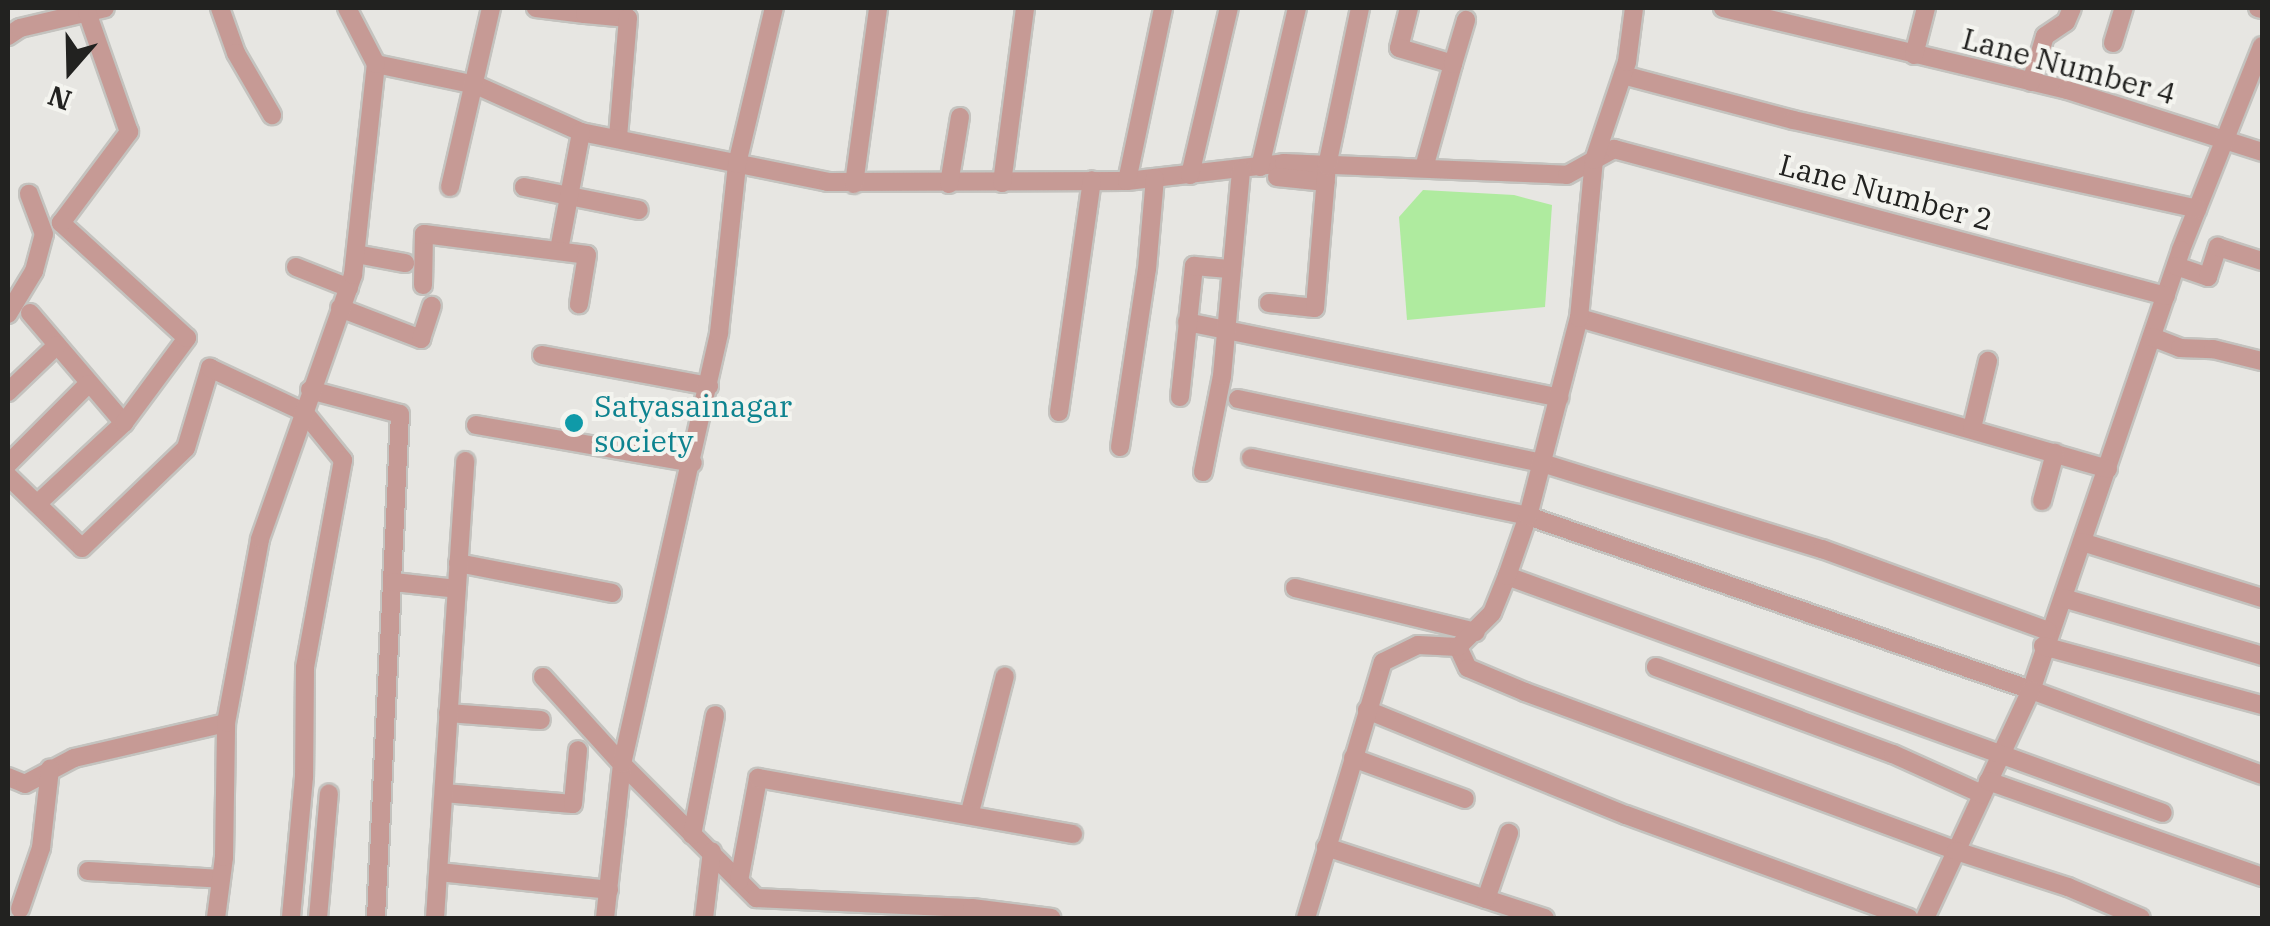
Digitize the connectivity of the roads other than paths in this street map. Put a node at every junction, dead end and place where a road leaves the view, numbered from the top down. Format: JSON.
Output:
{"nodes":[{"id":1,"x":220,"y":8,"type":"edge"},
{"id":2,"x":348,"y":8,"type":"edge"},
{"id":3,"x":491,"y":8,"type":"edge"},
{"id":4,"x":536,"y":8,"type":"edge"},
{"id":5,"x":774,"y":8,"type":"edge"},
{"id":6,"x":878,"y":8,"type":"edge"},
{"id":7,"x":1024,"y":8,"type":"edge"},
{"id":8,"x":1163,"y":8,"type":"edge"},
{"id":9,"x":1230,"y":8,"type":"edge"},
{"id":10,"x":1297,"y":8,"type":"edge"},
{"id":11,"x":1360,"y":8,"type":"edge"},
{"id":12,"x":1409,"y":8,"type":"edge"},
{"id":13,"x":1634,"y":8,"type":"edge"},
{"id":14,"x":1723,"y":8,"type":"edge"},
{"id":15,"x":1926,"y":8,"type":"edge"},
{"id":16,"x":2072,"y":8,"type":"edge"},
{"id":17,"x":2124,"y":8,"type":"edge"},
{"id":18,"x":96,"y":10,"type":"edge"},
{"id":19,"x":586,"y":11,"type":"edge"},
{"id":20,"x":629,"y":12,"type":"edge"},
{"id":21,"x":1466,"y":20,"type":"dead end"},
{"id":22,"x":8,"y":36,"type":"edge"},
{"id":23,"x":2114,"y":43,"type":"dead end"},
{"id":24,"x":2262,"y":46,"type":"edge"},
{"id":25,"x":1914,"y":55,"type":"junction"},
{"id":26,"x":376,"y":64,"type":"junction"},
{"id":27,"x":1454,"y":64,"type":"junction"},
{"id":28,"x":1622,"y":75,"type":"junction"},
{"id":29,"x":2031,"y":82,"type":"junction"},
{"id":30,"x":476,"y":85,"type":"junction"},
{"id":31,"x":272,"y":116,"type":"dead end"},
{"id":32,"x":960,"y":117,"type":"dead end"},
{"id":33,"x":581,"y":132,"type":"junction"},
{"id":34,"x":618,"y":136,"type":"junction"},
{"id":35,"x":2225,"y":140,"type":"junction"},
{"id":36,"x":2262,"y":152,"type":"edge"},
{"id":37,"x":1594,"y":160,"type":"junction"},
{"id":38,"x":737,"y":164,"type":"junction"},
{"id":39,"x":1424,"y":168,"type":"junction"},
{"id":40,"x":1259,"y":171,"type":"junction"},
{"id":41,"x":1326,"y":174,"type":"junction"},
{"id":42,"x":1190,"y":175,"type":"junction"},
{"id":43,"x":1155,"y":178,"type":"junction"},
{"id":44,"x":1092,"y":180,"type":"junction"},
{"id":45,"x":1128,"y":181,"type":"junction"},
{"id":46,"x":1002,"y":183,"type":"junction"},
{"id":47,"x":854,"y":184,"type":"junction"},
{"id":48,"x":949,"y":184,"type":"junction"},
{"id":49,"x":450,"y":187,"type":"dead end"},
{"id":50,"x":524,"y":187,"type":"dead end"},
{"id":51,"x":29,"y":194,"type":"dead end"},
{"id":52,"x":570,"y":194,"type":"junction"},
{"id":53,"x":2198,"y":208,"type":"junction"},
{"id":54,"x":639,"y":210,"type":"dead end"},
{"id":55,"x":558,"y":250,"type":"junction"},
{"id":56,"x":356,"y":254,"type":"junction"},
{"id":57,"x":2262,"y":261,"type":"edge"},
{"id":58,"x":405,"y":264,"type":"dead end"},
{"id":59,"x":2176,"y":266,"type":"junction"},
{"id":60,"x":296,"y":267,"type":"dead end"},
{"id":61,"x":1232,"y":269,"type":"junction"},
{"id":62,"x":423,"y":285,"type":"dead end"},
{"id":63,"x":348,"y":288,"type":"junction"},
{"id":64,"x":2166,"y":296,"type":"junction"},
{"id":65,"x":1269,"y":303,"type":"dead end"},
{"id":66,"x":579,"y":304,"type":"dead end"},
{"id":67,"x":432,"y":306,"type":"dead end"},
{"id":68,"x":340,"y":308,"type":"junction"},
{"id":69,"x":30,"y":312,"type":"dead end"},
{"id":70,"x":8,"y":314,"type":"edge"},
{"id":71,"x":1579,"y":318,"type":"junction"},
{"id":72,"x":1188,"y":322,"type":"junction"},
{"id":73,"x":1226,"y":330,"type":"junction"},
{"id":74,"x":2152,"y":337,"type":"junction"},
{"id":75,"x":56,"y":346,"type":"junction"},
{"id":76,"x":542,"y":355,"type":"dead end"},
{"id":77,"x":1988,"y":361,"type":"dead end"},
{"id":78,"x":2262,"y":361,"type":"edge"},
{"id":79,"x":88,"y":384,"type":"junction"},
{"id":80,"x":709,"y":386,"type":"junction"},
{"id":81,"x":310,"y":390,"type":"junction"},
{"id":82,"x":8,"y":392,"type":"edge"},
{"id":83,"x":1180,"y":397,"type":"dead end"},
{"id":84,"x":1559,"y":398,"type":"junction"},
{"id":85,"x":1238,"y":399,"type":"dead end"},
{"id":86,"x":304,"y":412,"type":"junction"},
{"id":87,"x":1059,"y":412,"type":"dead end"},
{"id":88,"x":124,"y":423,"type":"junction"},
{"id":89,"x":476,"y":425,"type":"dead end"},
{"id":90,"x":1972,"y":428,"type":"junction"},
{"id":91,"x":1120,"y":447,"type":"dead end"},
{"id":92,"x":2055,"y":453,"type":"junction"},
{"id":93,"x":1252,"y":458,"type":"dead end"},
{"id":94,"x":465,"y":462,"type":"dead end"},
{"id":95,"x":693,"y":463,"type":"junction"},
{"id":96,"x":1542,"y":463,"type":"junction"},
{"id":97,"x":8,"y":464,"type":"edge"},
{"id":98,"x":2108,"y":469,"type":"junction"},
{"id":99,"x":1203,"y":472,"type":"dead end"},
{"id":100,"x":8,"y":476,"type":"edge"},
{"id":101,"x":2042,"y":501,"type":"dead end"},
{"id":102,"x":37,"y":504,"type":"junction"},
{"id":103,"x":1528,"y":516,"type":"junction"},
{"id":104,"x":2082,"y":542,"type":"junction"},
{"id":105,"x":458,"y":563,"type":"junction"},
{"id":106,"x":1507,"y":576,"type":"junction"},
{"id":107,"x":394,"y":582,"type":"junction"},
{"id":108,"x":1295,"y":588,"type":"dead end"},
{"id":109,"x":457,"y":589,"type":"junction"},
{"id":110,"x":612,"y":593,"type":"dead end"},
{"id":111,"x":2063,"y":598,"type":"junction"},
{"id":112,"x":2262,"y":598,"type":"edge"},
{"id":113,"x":1476,"y":632,"type":"junction"},
{"id":114,"x":2046,"y":639,"type":"junction"},
{"id":115,"x":1458,"y":647,"type":"junction"},
{"id":116,"x":2262,"y":656,"type":"edge"},
{"id":117,"x":1656,"y":667,"type":"dead end"},
{"id":118,"x":1005,"y":676,"type":"dead end"},
{"id":119,"x":543,"y":677,"type":"dead end"},
{"id":120,"x":2031,"y":690,"type":"junction"},
{"id":121,"x":2262,"y":705,"type":"edge"},
{"id":122,"x":1368,"y":710,"type":"junction"},
{"id":123,"x":448,"y":713,"type":"junction"},
{"id":124,"x":716,"y":715,"type":"dead end"},
{"id":125,"x":540,"y":720,"type":"dead end"},
{"id":126,"x":226,"y":723,"type":"junction"},
{"id":127,"x":578,"y":750,"type":"dead end"},
{"id":128,"x":2002,"y":753,"type":"junction"},
{"id":129,"x":1353,"y":758,"type":"junction"},
{"id":130,"x":622,"y":764,"type":"junction"},
{"id":131,"x":50,"y":769,"type":"junction"},
{"id":132,"x":2262,"y":775,"type":"edge"},
{"id":133,"x":8,"y":777,"type":"edge"},
{"id":134,"x":1985,"y":787,"type":"junction"},
{"id":135,"x":329,"y":793,"type":"dead end"},
{"id":136,"x":444,"y":794,"type":"junction"},
{"id":137,"x":1465,"y":799,"type":"dead end"},
{"id":138,"x":970,"y":812,"type":"junction"},
{"id":139,"x":2163,"y":813,"type":"dead end"},
{"id":140,"x":1073,"y":834,"type":"dead end"},
{"id":141,"x":1509,"y":834,"type":"dead end"},
{"id":142,"x":692,"y":835,"type":"junction"},
{"id":143,"x":1326,"y":847,"type":"junction"},
{"id":144,"x":712,"y":851,"type":"junction"},
{"id":145,"x":1956,"y":851,"type":"junction"},
{"id":146,"x":88,"y":872,"type":"dead end"},
{"id":147,"x":439,"y":872,"type":"junction"},
{"id":148,"x":2262,"y":877,"type":"edge"},
{"id":149,"x":221,"y":879,"type":"junction"},
{"id":150,"x":740,"y":881,"type":"junction"},
{"id":151,"x":609,"y":890,"type":"junction"},
{"id":152,"x":775,"y":899,"type":"junction"},
{"id":153,"x":1486,"y":899,"type":"junction"},
{"id":154,"x":20,"y":909,"type":"dead end"},
{"id":155,"x":971,"y":913,"type":"edge"},
{"id":156,"x":216,"y":918,"type":"edge"},
{"id":157,"x":291,"y":918,"type":"edge"},
{"id":158,"x":318,"y":918,"type":"edge"},
{"id":159,"x":376,"y":918,"type":"edge"},
{"id":160,"x":435,"y":918,"type":"edge"},
{"id":161,"x":605,"y":918,"type":"edge"},
{"id":162,"x":704,"y":918,"type":"edge"},
{"id":163,"x":773,"y":918,"type":"edge"},
{"id":164,"x":1051,"y":918,"type":"edge"},
{"id":165,"x":1309,"y":918,"type":"edge"},
{"id":166,"x":1545,"y":918,"type":"edge"},
{"id":167,"x":1908,"y":918,"type":"edge"},
{"id":168,"x":1925,"y":918,"type":"edge"},
{"id":169,"x":2142,"y":918,"type":"edge"}],
"edges":[{"from":1,"to":31,"type":"street"},
{"from":2,"to":26,"type":"street"},
{"from":3,"to":30,"type":"street"},
{"from":4,"to":19,"type":"street"},
{"from":5,"to":38,"type":"street"},
{"from":6,"to":47,"type":"street"},
{"from":7,"to":46,"type":"street"},
{"from":8,"to":45,"type":"street"},
{"from":9,"to":42,"type":"street"},
{"from":10,"to":40,"type":"street"},
{"from":11,"to":41,"type":"street"},
{"from":12,"to":27,"type":"street"},
{"from":13,"to":28,"type":"street"},
{"from":14,"to":25,"type":"street","name":"Lane Number 4"},
{"from":15,"to":25,"type":"street"},
{"from":16,"to":29,"type":"street"},
{"from":17,"to":23,"type":"street"},
{"from":18,"to":22,"type":"street"},
{"from":18,"to":88,"type":"street"},
{"from":19,"to":20,"type":"street"},
{"from":20,"to":34,"type":"street"},
{"from":21,"to":27,"type":"street"},
{"from":24,"to":35,"type":"street"},
{"from":25,"to":29,"type":"street","name":"Lane Number 4"},
{"from":26,"to":30,"type":"street","name":"Lane Number 2"},
{"from":26,"to":56,"type":"street"},
{"from":27,"to":39,"type":"street"},
{"from":28,"to":37,"type":"street"},
{"from":28,"to":53,"type":"street"},
{"from":29,"to":35,"type":"street","name":"Lane Number 4"},
{"from":30,"to":33,"type":"street","name":"Lane Number 2"},
{"from":30,"to":49,"type":"street"},
{"from":32,"to":48,"type":"street"},
{"from":33,"to":34,"type":"street","name":"Lane Number 2"},
{"from":33,"to":52,"type":"street"},
{"from":34,"to":38,"type":"street","name":"Lane Number 2"},
{"from":35,"to":36,"type":"street","name":"Lane Number 4"},
{"from":35,"to":53,"type":"street"},
{"from":37,"to":39,"type":"street","name":"Lane Number 2"},
{"from":37,"to":64,"type":"street","name":"Lane Number 2"},
{"from":37,"to":71,"type":"street"},
{"from":38,"to":47,"type":"street","name":"Lane Number 2"},
{"from":38,"to":80,"type":"street"},
{"from":39,"to":41,"type":"street","name":"Lane Number 2"},
{"from":40,"to":41,"type":"street","name":"Lane Number 2"},
{"from":40,"to":42,"type":"street","name":"Lane Number 2"},
{"from":40,"to":61,"type":"street"},
{"from":41,"to":65,"type":"street"},
{"from":42,"to":43,"type":"street","name":"Lane Number 2"},
{"from":43,"to":45,"type":"street","name":"Lane Number 2"},
{"from":43,"to":91,"type":"street"},
{"from":44,"to":45,"type":"street","name":"Lane Number 2"},
{"from":44,"to":46,"type":"street","name":"Lane Number 2"},
{"from":44,"to":87,"type":"street"},
{"from":46,"to":48,"type":"street","name":"Lane Number 2"},
{"from":47,"to":48,"type":"street","name":"Lane Number 2"},
{"from":50,"to":52,"type":"street"},
{"from":51,"to":70,"type":"street"},
{"from":52,"to":54,"type":"street"},
{"from":52,"to":55,"type":"street"},
{"from":53,"to":59,"type":"street"},
{"from":55,"to":62,"type":"street"},
{"from":55,"to":66,"type":"street"},
{"from":56,"to":58,"type":"street"},
{"from":56,"to":63,"type":"street"},
{"from":57,"to":59,"type":"street"},
{"from":59,"to":64,"type":"street"},
{"from":60,"to":63,"type":"street"},
{"from":61,"to":72,"type":"street"},
{"from":61,"to":73,"type":"street"},
{"from":63,"to":68,"type":"street"},
{"from":64,"to":74,"type":"street"},
{"from":67,"to":68,"type":"street"},
{"from":68,"to":81,"type":"street"},
{"from":69,"to":75,"type":"street"},
{"from":71,"to":84,"type":"street"},
{"from":71,"to":90,"type":"street"},
{"from":72,"to":73,"type":"street"},
{"from":72,"to":83,"type":"street"},
{"from":73,"to":84,"type":"street"},
{"from":73,"to":99,"type":"street"},
{"from":74,"to":78,"type":"street"},
{"from":74,"to":98,"type":"street"},
{"from":75,"to":79,"type":"street"},
{"from":75,"to":82,"type":"street"},
{"from":76,"to":80,"type":"street"},
{"from":77,"to":90,"type":"street"},
{"from":79,"to":88,"type":"street"},
{"from":79,"to":97,"type":"street"},
{"from":80,"to":95,"type":"street"},
{"from":81,"to":86,"type":"street"},
{"from":81,"to":107,"type":"street"},
{"from":84,"to":96,"type":"street"},
{"from":85,"to":96,"type":"street"},
{"from":86,"to":102,"type":"street"},
{"from":86,"to":126,"type":"street"},
{"from":86,"to":157,"type":"street"},
{"from":88,"to":102,"type":"street"},
{"from":89,"to":95,"type":"street"},
{"from":90,"to":92,"type":"street"},
{"from":92,"to":98,"type":"street"},
{"from":92,"to":101,"type":"street"},
{"from":93,"to":103,"type":"street"},
{"from":94,"to":105,"type":"street"},
{"from":95,"to":130,"type":"street"},
{"from":96,"to":103,"type":"street"},
{"from":96,"to":114,"type":"street"},
{"from":98,"to":104,"type":"street"},
{"from":100,"to":102,"type":"street"},
{"from":103,"to":106,"type":"street"},
{"from":103,"to":120,"type":"street"},
{"from":104,"to":111,"type":"street"},
{"from":104,"to":112,"type":"street"},
{"from":105,"to":109,"type":"street"},
{"from":105,"to":110,"type":"street"},
{"from":106,"to":113,"type":"street"},
{"from":106,"to":128,"type":"street"},
{"from":107,"to":109,"type":"street"},
{"from":107,"to":159,"type":"street"},
{"from":108,"to":113,"type":"street"},
{"from":109,"to":123,"type":"street"},
{"from":111,"to":114,"type":"street"},
{"from":111,"to":116,"type":"street"},
{"from":113,"to":115,"type":"street"},
{"from":114,"to":120,"type":"street"},
{"from":114,"to":121,"type":"street"},
{"from":115,"to":122,"type":"street"},
{"from":115,"to":145,"type":"street"},
{"from":117,"to":134,"type":"street"},
{"from":118,"to":138,"type":"street"},
{"from":119,"to":130,"type":"street"},
{"from":120,"to":128,"type":"street"},
{"from":120,"to":132,"type":"street"},
{"from":122,"to":129,"type":"street"},
{"from":122,"to":167,"type":"street"},
{"from":123,"to":125,"type":"street"},
{"from":123,"to":136,"type":"street"},
{"from":124,"to":142,"type":"street"},
{"from":126,"to":131,"type":"street"},
{"from":126,"to":149,"type":"street"},
{"from":127,"to":136,"type":"street"},
{"from":128,"to":134,"type":"street"},
{"from":128,"to":139,"type":"street"},
{"from":129,"to":137,"type":"street"},
{"from":129,"to":143,"type":"street"},
{"from":130,"to":142,"type":"street"},
{"from":130,"to":151,"type":"street"},
{"from":131,"to":133,"type":"street"},
{"from":131,"to":154,"type":"street"},
{"from":134,"to":145,"type":"street"},
{"from":134,"to":148,"type":"street"},
{"from":135,"to":158,"type":"street"},
{"from":136,"to":147,"type":"street"},
{"from":138,"to":140,"type":"street"},
{"from":138,"to":150,"type":"street"},
{"from":141,"to":153,"type":"street"},
{"from":142,"to":144,"type":"street"},
{"from":143,"to":153,"type":"street"},
{"from":143,"to":165,"type":"street"},
{"from":144,"to":150,"type":"street"},
{"from":144,"to":162,"type":"street"},
{"from":145,"to":168,"type":"street"},
{"from":145,"to":169,"type":"street"},
{"from":146,"to":149,"type":"street"},
{"from":147,"to":151,"type":"street"},
{"from":147,"to":160,"type":"street"},
{"from":149,"to":156,"type":"street"},
{"from":150,"to":152,"type":"street"},
{"from":151,"to":161,"type":"street"},
{"from":152,"to":155,"type":"street"},
{"from":152,"to":163,"type":"street"},
{"from":153,"to":166,"type":"street"},
{"from":155,"to":164,"type":"street"}]}
